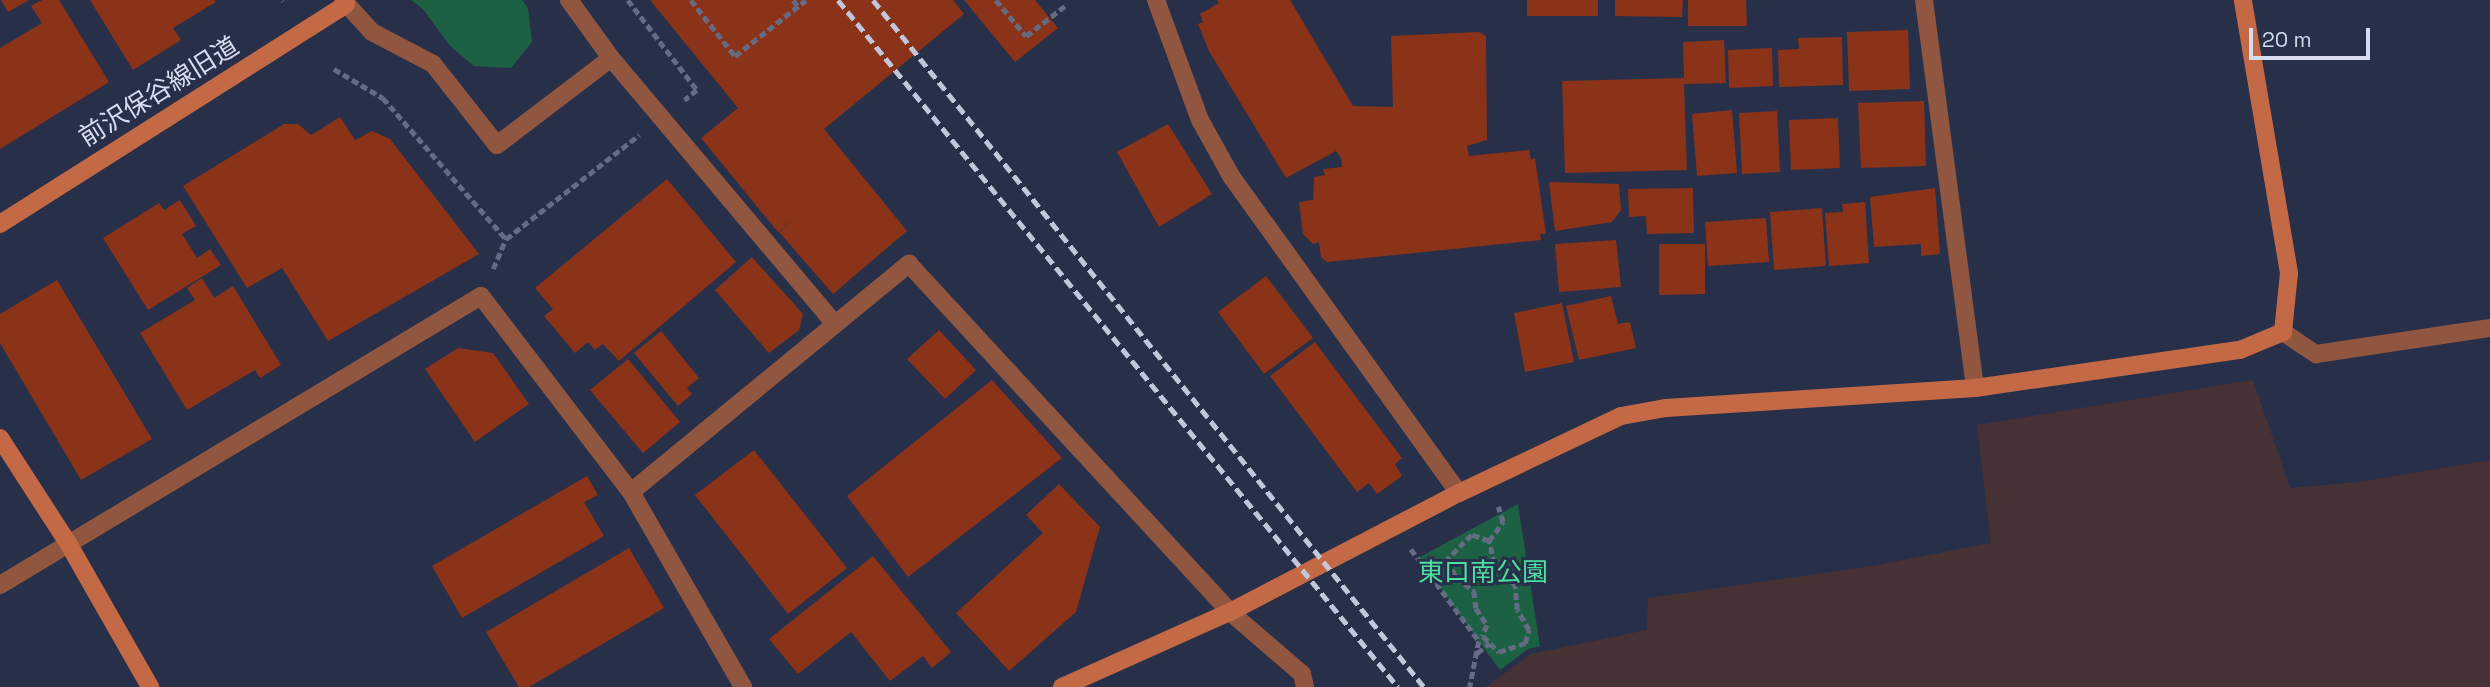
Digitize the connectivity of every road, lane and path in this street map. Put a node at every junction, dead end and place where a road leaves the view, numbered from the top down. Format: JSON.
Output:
{"nodes":[{"id":1,"x":569,"y":0,"type":"edge"},
{"id":2,"x":628,"y":0,"type":"edge"},
{"id":3,"x":691,"y":0,"type":"edge"},
{"id":4,"x":793,"y":0,"type":"edge"},
{"id":5,"x":806,"y":0,"type":"edge"},
{"id":6,"x":996,"y":0,"type":"edge"},
{"id":7,"x":1156,"y":0,"type":"edge"},
{"id":8,"x":1924,"y":0,"type":"edge"},
{"id":9,"x":2243,"y":0,"type":"edge"},
{"id":10,"x":344,"y":2,"type":"edge"},
{"id":11,"x":798,"y":6,"type":"junction"},
{"id":12,"x":1065,"y":6,"type":"dead end"},
{"id":13,"x":611,"y":58,"type":"junction"},
{"id":14,"x":682,"y":102,"type":"dead end"},
{"id":15,"x":0,"y":224,"type":"edge"},
{"id":16,"x":835,"y":324,"type":"junction"},
{"id":17,"x":2490,"y":328,"type":"edge"},
{"id":18,"x":2283,"y":332,"type":"junction"},
{"id":19,"x":1975,"y":388,"type":"junction"},
{"id":20,"x":0,"y":438,"type":"edge"},
{"id":21,"x":1490,"y":479,"type":"junction"},
{"id":22,"x":631,"y":492,"type":"junction"},
{"id":23,"x":1459,"y":493,"type":"junction"},
{"id":24,"x":1395,"y":529,"type":"junction"},
{"id":25,"x":1489,"y":541,"type":"junction"},
{"id":26,"x":68,"y":543,"type":"junction"},
{"id":27,"x":0,"y":585,"type":"edge"},
{"id":28,"x":1230,"y":612,"type":"junction"},
{"id":29,"x":1490,"y":643,"type":"junction"},
{"id":30,"x":1477,"y":654,"type":"junction"},
{"id":31,"x":150,"y":687,"type":"edge"},
{"id":32,"x":743,"y":687,"type":"edge"},
{"id":33,"x":1062,"y":687,"type":"edge"},
{"id":34,"x":1305,"y":687,"type":"edge"},
{"id":35,"x":1470,"y":687,"type":"edge"}],
"edges":[{"from":1,"to":13,"type":"street"},
{"from":2,"to":14,"type":"path"},
{"from":3,"to":11,"type":"path"},
{"from":4,"to":11,"type":"path"},
{"from":5,"to":11,"type":"path"},
{"from":6,"to":12,"type":"path"},
{"from":7,"to":23,"type":"street"},
{"from":8,"to":19,"type":"street"},
{"from":9,"to":18,"type":"street"},
{"from":10,"to":13,"type":"street"},
{"from":10,"to":15,"type":"street","name":"前沢保谷線旧道"},
{"from":13,"to":16,"type":"street"},
{"from":16,"to":22,"type":"street"},
{"from":16,"to":28,"type":"street"},
{"from":17,"to":18,"type":"street"},
{"from":18,"to":19,"type":"street"},
{"from":19,"to":21,"type":"street"},
{"from":20,"to":26,"type":"street"},
{"from":21,"to":23,"type":"street"},
{"from":21,"to":25,"type":"path"},
{"from":22,"to":26,"type":"street"},
{"from":22,"to":32,"type":"street"},
{"from":23,"to":24,"type":"street"},
{"from":24,"to":28,"type":"street"},
{"from":24,"to":30,"type":"path"},
{"from":25,"to":29,"type":"path"},
{"from":25,"to":29,"type":"path"},
{"from":26,"to":27,"type":"street"},
{"from":26,"to":31,"type":"street"},
{"from":28,"to":33,"type":"street"},
{"from":28,"to":34,"type":"street"},
{"from":29,"to":30,"type":"path"},
{"from":30,"to":35,"type":"path"}]}
